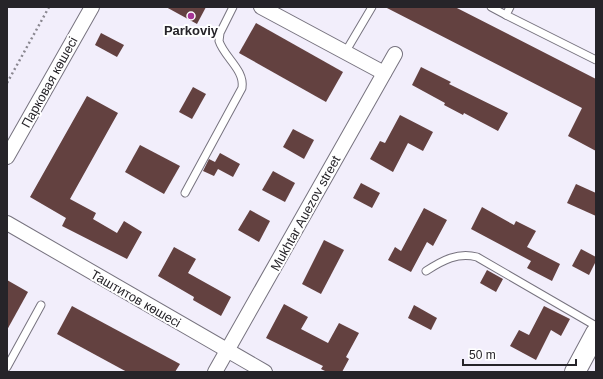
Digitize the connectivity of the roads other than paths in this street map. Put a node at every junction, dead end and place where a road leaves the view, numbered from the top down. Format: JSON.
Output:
{"nodes":[{"id":1,"x":92,"y":7,"type":"edge"},
{"id":2,"x":234,"y":7,"type":"edge"},
{"id":3,"x":261,"y":7,"type":"edge"},
{"id":4,"x":372,"y":7,"type":"edge"},
{"id":5,"x":491,"y":7,"type":"edge"},
{"id":6,"x":510,"y":7,"type":"edge"},
{"id":7,"x":506,"y":15,"type":"junction"},
{"id":8,"x":346,"y":52,"type":"junction"},
{"id":9,"x":394,"y":54,"type":"dead end"},
{"id":10,"x":596,"y":60,"type":"edge"},
{"id":11,"x":384,"y":73,"type":"junction"},
{"id":12,"x":7,"y":157,"type":"edge"},
{"id":13,"x":185,"y":193,"type":"dead end"},
{"id":14,"x":7,"y":223,"type":"edge"},
{"id":15,"x":426,"y":270,"type":"dead end"},
{"id":16,"x":41,"y":305,"type":"dead end"},
{"id":17,"x":596,"y":326,"type":"edge"},
{"id":18,"x":596,"y":333,"type":"edge"},
{"id":19,"x":227,"y":350,"type":"junction"},
{"id":20,"x":7,"y":367,"type":"edge"},
{"id":21,"x":215,"y":372,"type":"edge"},
{"id":22,"x":266,"y":372,"type":"edge"},
{"id":23,"x":575,"y":372,"type":"edge"}],
"edges":[{"from":1,"to":12,"type":"street","name":"Парковая көшесі"},
{"from":2,"to":13,"type":"lane"},
{"from":3,"to":8,"type":"street"},
{"from":4,"to":8,"type":"lane"},
{"from":5,"to":7,"type":"lane"},
{"from":6,"to":7,"type":"lane"},
{"from":7,"to":10,"type":"lane"},
{"from":8,"to":11,"type":"street"},
{"from":9,"to":11,"type":"street","name":"Mukhtar Auezov street"},
{"from":11,"to":19,"type":"street","name":"Mukhtar Auezov street"},
{"from":14,"to":19,"type":"street","name":"Таштитов көшесі"},
{"from":15,"to":17,"type":"lane"},
{"from":16,"to":20,"type":"lane"},
{"from":18,"to":23,"type":"street"},
{"from":19,"to":21,"type":"street","name":"Mukhtar Auezov street"},
{"from":19,"to":22,"type":"street","name":"Таштитов көшесі"}]}
